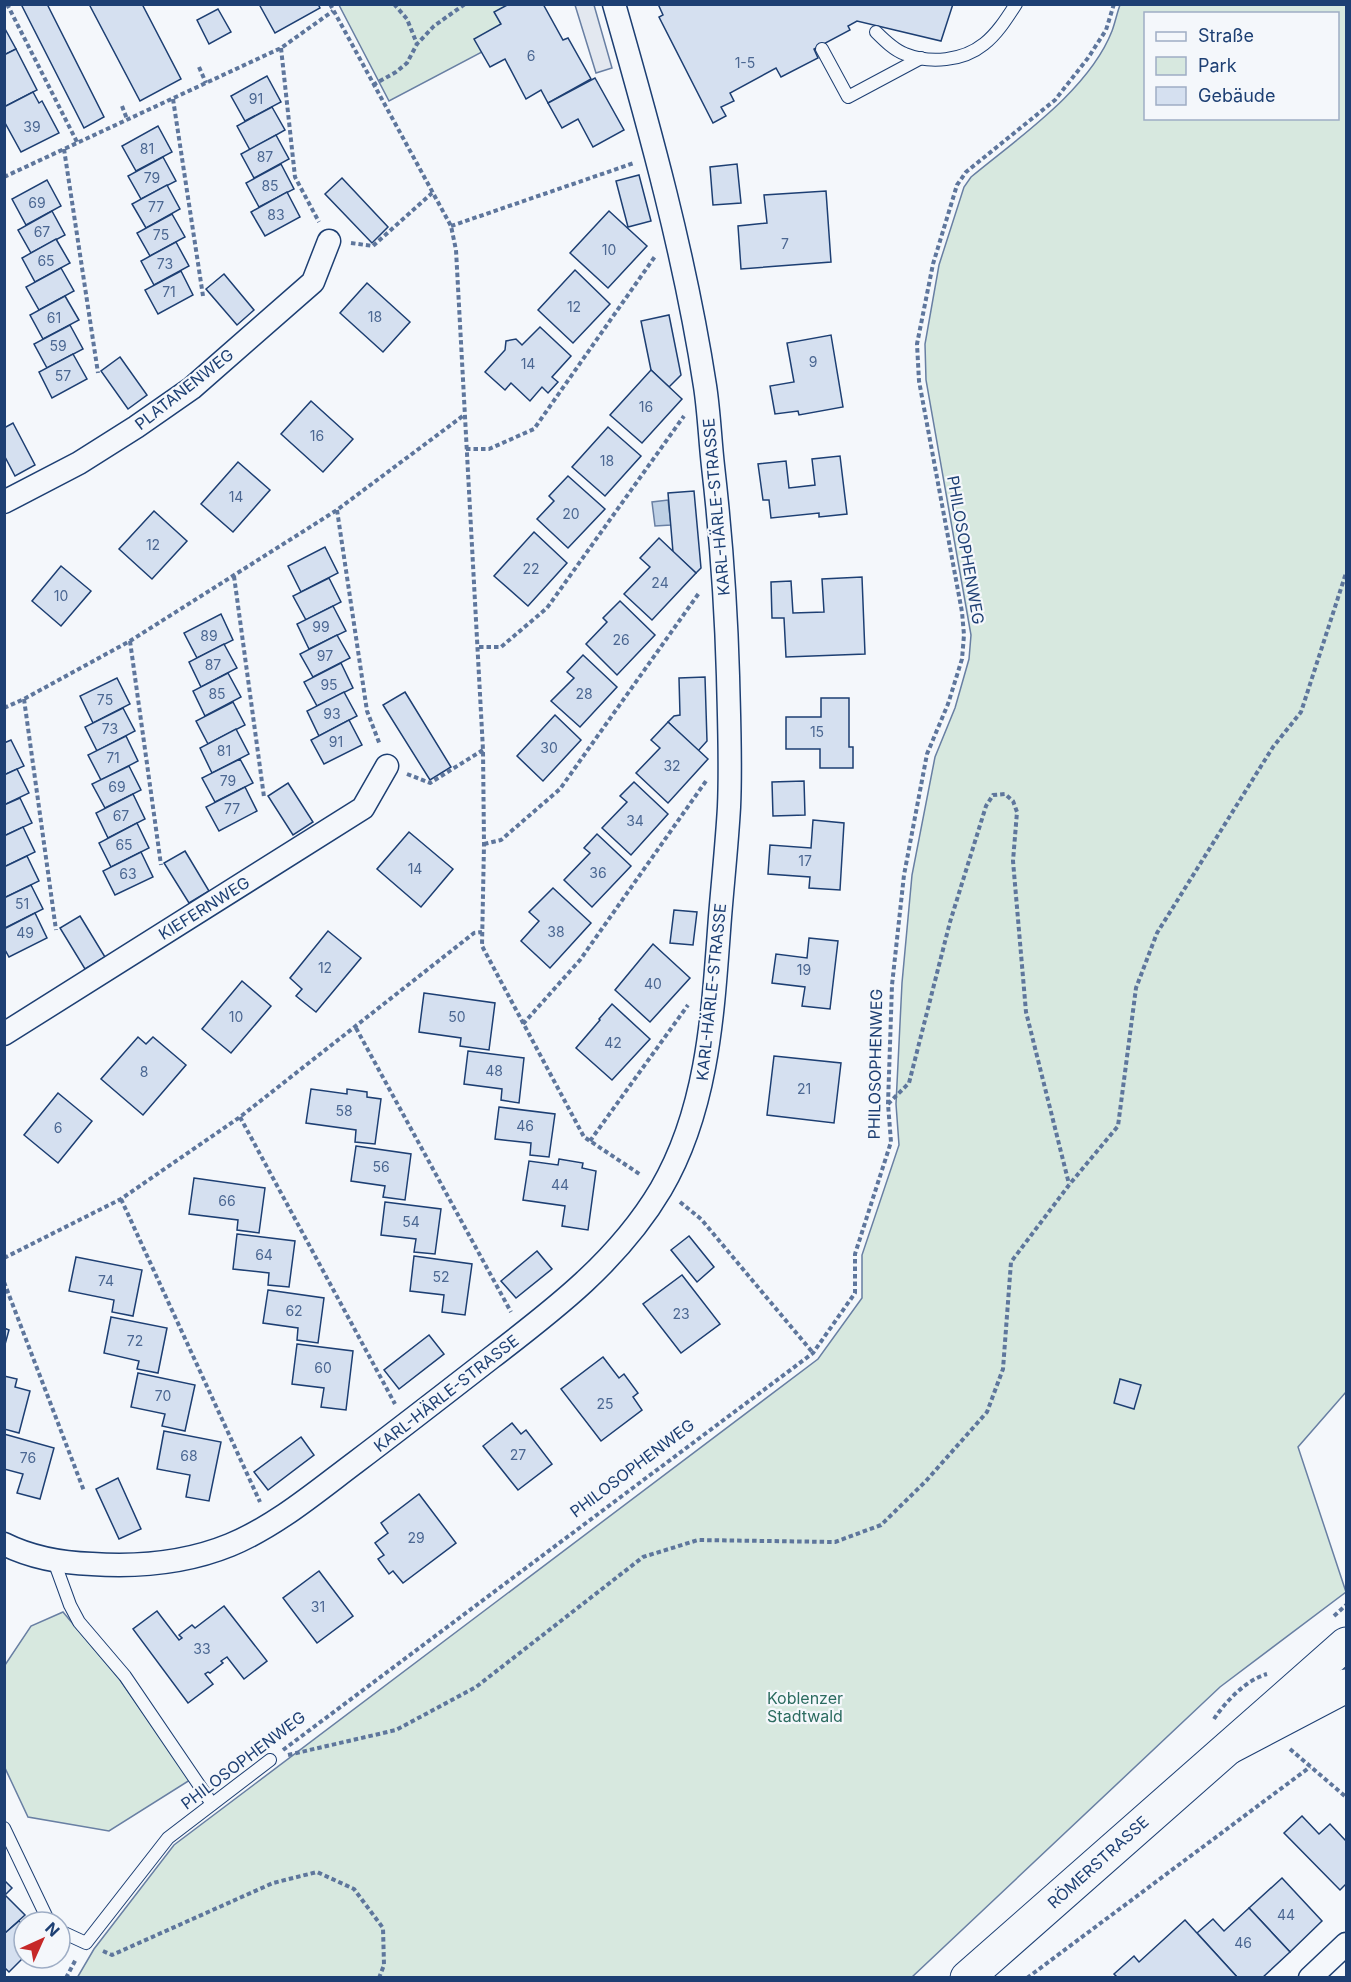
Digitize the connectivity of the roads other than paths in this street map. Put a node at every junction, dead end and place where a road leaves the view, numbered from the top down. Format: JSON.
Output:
{"nodes":[{"id":1,"x":614,"y":4,"type":"edge"},
{"id":2,"x":1016,"y":4,"type":"edge"},
{"id":3,"x":876,"y":32,"type":"dead end"},
{"id":4,"x":822,"y":50,"type":"dead end"},
{"id":5,"x":921,"y":58,"type":"junction"},
{"id":6,"x":329,"y":241,"type":"road end"},
{"id":7,"x":4,"y":501,"type":"edge"},
{"id":8,"x":387,"y":766,"type":"road end"},
{"id":9,"x":4,"y":1034,"type":"edge"},
{"id":10,"x":4,"y":1544,"type":"edge"},
{"id":11,"x":54,"y":1561,"type":"junction"},
{"id":12,"x":1347,"y":1644,"type":"edge"},
{"id":13,"x":1347,"y":1686,"type":"edge"},
{"id":14,"x":1230,"y":1747,"type":"junction"},
{"id":15,"x":270,"y":1760,"type":"road end"},
{"id":16,"x":212,"y":1804,"type":"junction"},
{"id":17,"x":4,"y":1828,"type":"edge"},
{"id":18,"x":43,"y":1910,"type":"edge"},
{"id":19,"x":72,"y":1937,"type":"edge"},
{"id":20,"x":1347,"y":1944,"type":"edge"},
{"id":21,"x":967,"y":1977,"type":"edge"},
{"id":22,"x":1310,"y":1977,"type":"edge"}],
"edges":[{"from":1,"to":11,"type":"street","name":"KARL-HÄRLE-STRASSE"},
{"from":2,"to":5,"type":"lane"},
{"from":3,"to":5,"type":"lane"},
{"from":4,"to":5,"type":"lane"},
{"from":6,"to":7,"type":"street","name":"PLATANENWEG"},
{"from":8,"to":9,"type":"street","name":"KIEFERNWEG"},
{"from":10,"to":11,"type":"street","name":"KARL-HÄRLE-STRASSE"},
{"from":11,"to":16,"type":"lane"},
{"from":12,"to":14,"type":"main road"},
{"from":13,"to":14,"type":"main road"},
{"from":14,"to":21,"type":"main road","name":"RÖMERSTRASSE"},
{"from":15,"to":16,"type":"lane","name":"PHILOSOPHENWEG"},
{"from":16,"to":19,"type":"lane","name":"PHILOSOPHENWEG"},
{"from":17,"to":18,"type":"lane"},
{"from":20,"to":22,"type":"street"}]}
